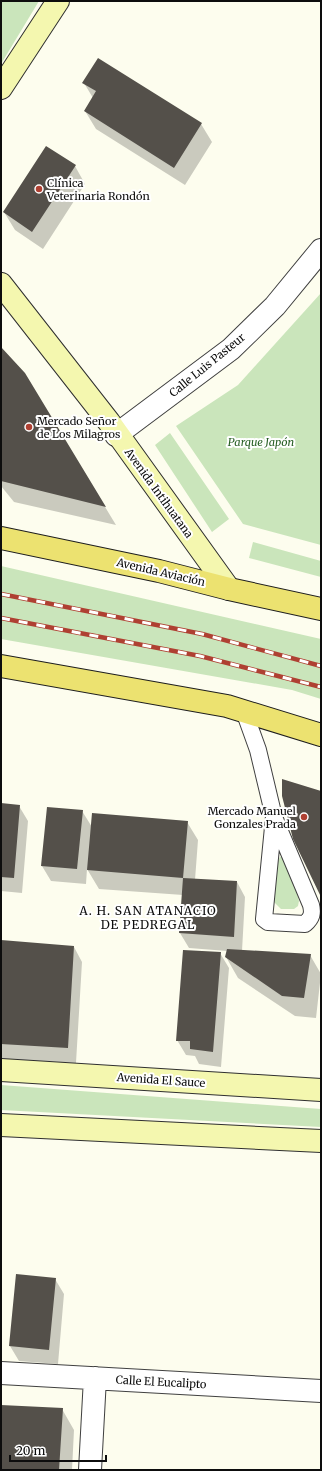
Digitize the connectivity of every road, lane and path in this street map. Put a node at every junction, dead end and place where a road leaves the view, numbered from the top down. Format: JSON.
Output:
{"nodes":[{"id":1,"x":58,"y":1,"type":"edge"},
{"id":2,"x":1,"y":88,"type":"edge"},
{"id":3,"x":321,"y":250,"type":"edge"},
{"id":4,"x":1,"y":284,"type":"edge"},
{"id":5,"x":116,"y":435,"type":"junction"},
{"id":6,"x":1,"y":538,"type":"edge"},
{"id":7,"x":229,"y":589,"type":"junction"},
{"id":8,"x":321,"y":609,"type":"edge"},
{"id":9,"x":1,"y":666,"type":"edge"},
{"id":10,"x":244,"y":711,"type":"junction"},
{"id":11,"x":321,"y":735,"type":"edge"},
{"id":12,"x":274,"y":817,"type":"junction"},
{"id":13,"x":1,"y":1070,"type":"edge"},
{"id":14,"x":321,"y":1090,"type":"edge"},
{"id":15,"x":1,"y":1124,"type":"edge"},
{"id":16,"x":321,"y":1141,"type":"edge"},
{"id":17,"x":1,"y":1373,"type":"edge"},
{"id":18,"x":95,"y":1378,"type":"junction"},
{"id":19,"x":321,"y":1391,"type":"edge"},
{"id":20,"x":90,"y":1470,"type":"edge"}],
"edges":[{"from":1,"to":2,"type":"street"},
{"from":3,"to":5,"type":"street","name":"Calle Luis Pasteur"},
{"from":4,"to":5,"type":"street","name":"Avenida Intihuatana"},
{"from":5,"to":7,"type":"street","name":"Avenida Intihuatana"},
{"from":6,"to":7,"type":"main road","name":"Avenida Aviación"},
{"from":7,"to":8,"type":"main road","name":"Avenida Aviación"},
{"from":9,"to":10,"type":"main road"},
{"from":10,"to":11,"type":"main road"},
{"from":10,"to":12,"type":"lane"},
{"from":12,"to":12,"type":"lane"},
{"from":13,"to":14,"type":"street","name":"Avenida El Sauce"},
{"from":15,"to":16,"type":"street"},
{"from":17,"to":18,"type":"street","name":"Calle El Eucalipto"},
{"from":18,"to":19,"type":"street","name":"Calle El Eucalipto"},
{"from":18,"to":20,"type":"street"}]}
